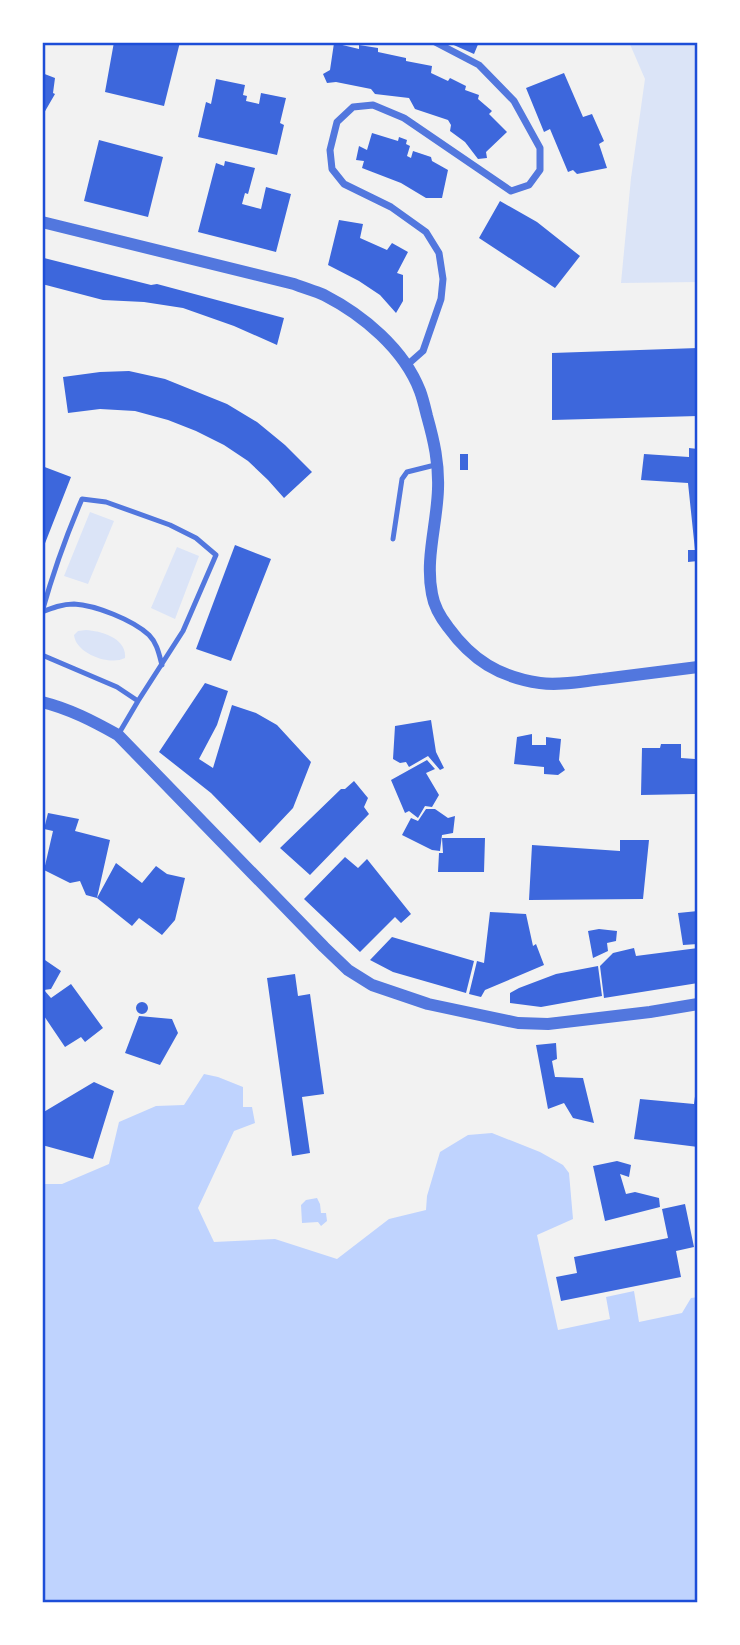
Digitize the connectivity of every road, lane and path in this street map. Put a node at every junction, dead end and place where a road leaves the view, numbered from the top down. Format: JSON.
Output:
{"nodes":[{"id":1,"x":435,"y":42,"type":"edge"},
{"id":2,"x":42,"y":222,"type":"edge"},
{"id":3,"x":406,"y":366,"type":"junction"},
{"id":4,"x":438,"y":464,"type":"junction"},
{"id":5,"x":393,"y":539,"type":"dead end"},
{"id":6,"x":42,"y":612,"type":"edge"},
{"id":7,"x":42,"y":655,"type":"edge"},
{"id":8,"x":162,"y":665,"type":"junction"},
{"id":9,"x":698,"y":667,"type":"edge"},
{"id":10,"x":138,"y":701,"type":"junction"},
{"id":11,"x":42,"y":702,"type":"edge"},
{"id":12,"x":118,"y":735,"type":"junction"},
{"id":13,"x":698,"y":1004,"type":"edge"}],
"edges":[{"from":1,"to":3,"type":"street"},
{"from":2,"to":3,"type":"street"},
{"from":3,"to":4,"type":"street"},
{"from":4,"to":5,"type":"lane"},
{"from":4,"to":9,"type":"street"},
{"from":6,"to":8,"type":"lane"},
{"from":6,"to":8,"type":"lane"},
{"from":7,"to":10,"type":"lane"},
{"from":8,"to":10,"type":"lane"},
{"from":10,"to":12,"type":"lane"},
{"from":11,"to":12,"type":"street"},
{"from":12,"to":13,"type":"street"}]}
